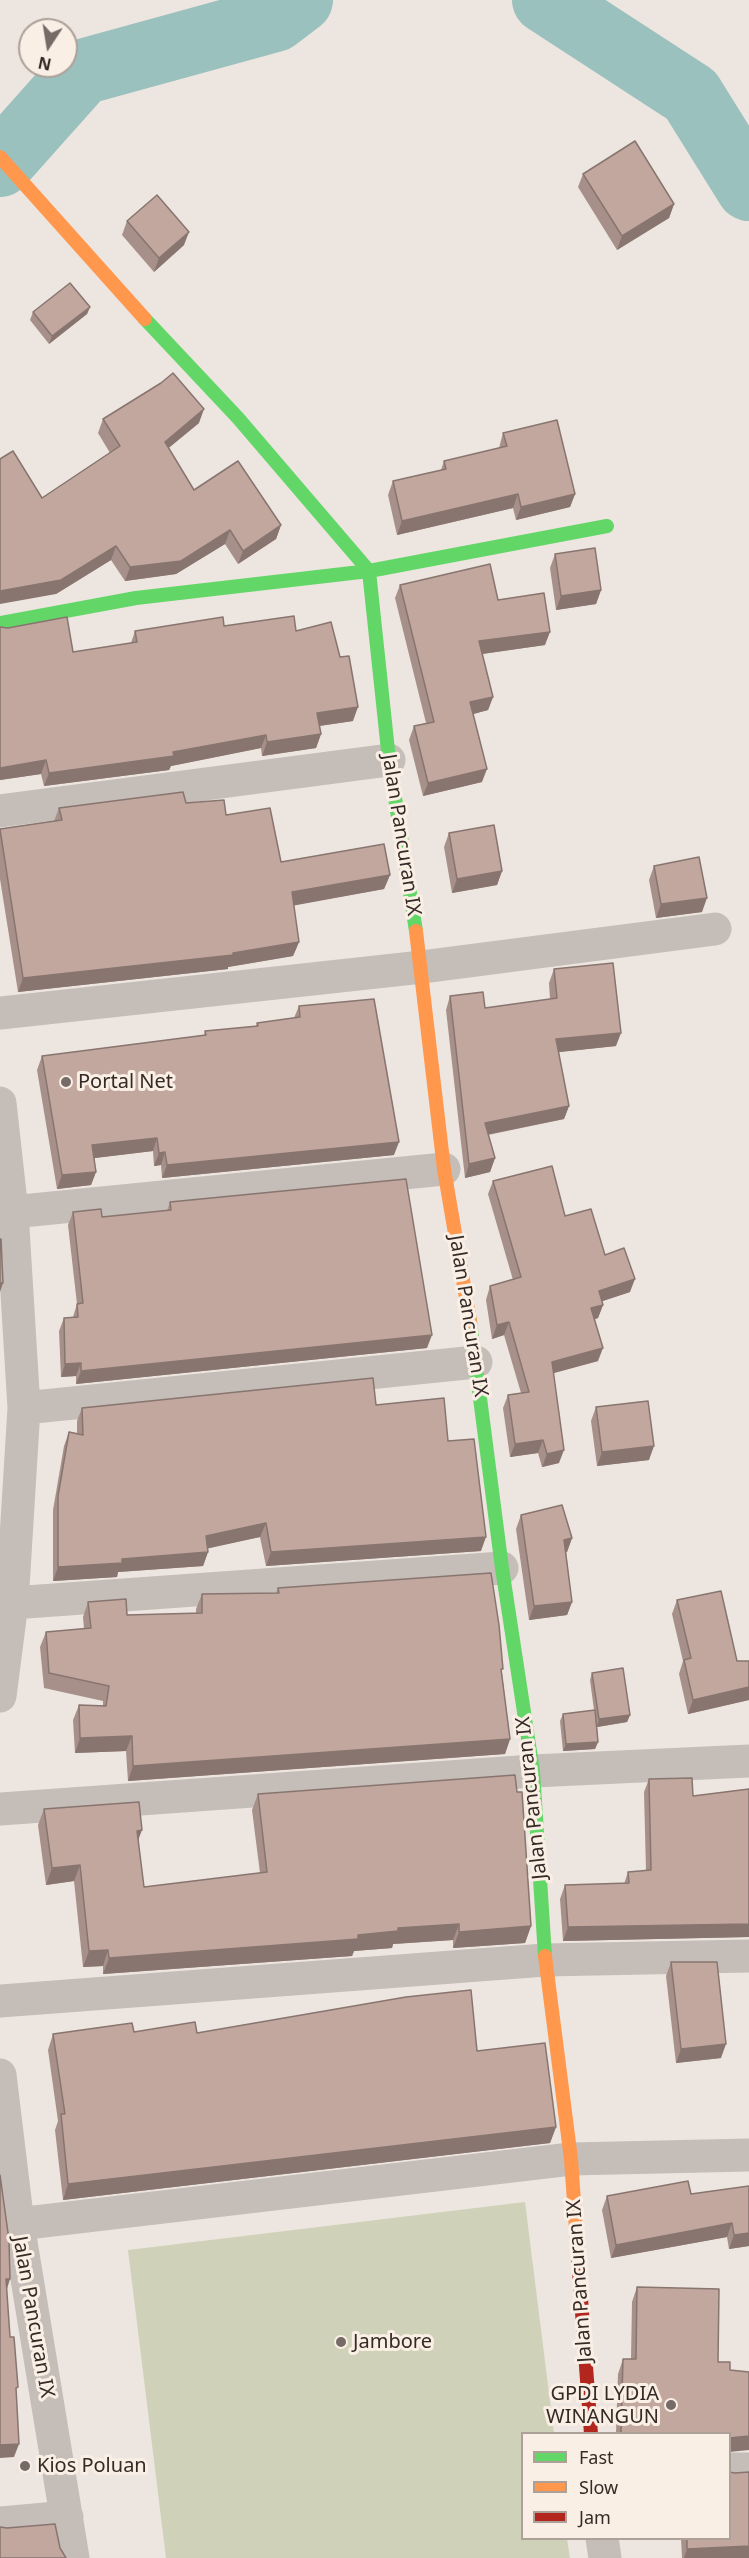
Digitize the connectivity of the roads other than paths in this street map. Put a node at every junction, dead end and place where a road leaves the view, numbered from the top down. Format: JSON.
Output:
{"nodes":[{"id":1,"x":0,"y":157,"type":"edge"},
{"id":2,"x":607,"y":526,"type":"dead end"},
{"id":3,"x":369,"y":571,"type":"junction"},
{"id":4,"x":0,"y":623,"type":"edge"},
{"id":5,"x":389,"y":760,"type":"junction"},
{"id":6,"x":0,"y":811,"type":"edge"},
{"id":7,"x":715,"y":929,"type":"dead end"},
{"id":8,"x":422,"y":967,"type":"junction"},
{"id":9,"x":0,"y":1013,"type":"edge"},
{"id":10,"x":0,"y":1103,"type":"edge"},
{"id":11,"x":444,"y":1169,"type":"junction"},
{"id":12,"x":12,"y":1212,"type":"junction"},
{"id":13,"x":476,"y":1362,"type":"junction"},
{"id":14,"x":24,"y":1408,"type":"junction"},
{"id":15,"x":502,"y":1568,"type":"junction"},
{"id":16,"x":12,"y":1603,"type":"junction"},
{"id":17,"x":0,"y":1696,"type":"edge"},
{"id":18,"x":749,"y":1761,"type":"edge"},
{"id":19,"x":533,"y":1771,"type":"junction"},
{"id":20,"x":0,"y":1809,"type":"edge"},
{"id":21,"x":749,"y":1956,"type":"edge"},
{"id":22,"x":545,"y":1960,"type":"junction"},
{"id":23,"x":0,"y":2001,"type":"edge"},
{"id":24,"x":0,"y":2075,"type":"edge"},
{"id":25,"x":2,"y":2109,"type":"edge"},
{"id":26,"x":749,"y":2155,"type":"edge"},
{"id":27,"x":572,"y":2159,"type":"junction"},
{"id":28,"x":18,"y":2224,"type":"junction"},
{"id":29,"x":591,"y":2432,"type":"edge"},
{"id":30,"x":731,"y":2469,"type":"edge"},
{"id":31,"x":749,"y":2469,"type":"edge"},
{"id":32,"x":67,"y":2517,"type":"junction"},
{"id":33,"x":0,"y":2523,"type":"edge"},
{"id":34,"x":602,"y":2540,"type":"edge"},
{"id":35,"x":73,"y":2558,"type":"edge"},
{"id":36,"x":605,"y":2558,"type":"edge"}],
"edges":[{"from":1,"to":3,"type":"street"},
{"from":2,"to":3,"type":"street"},
{"from":3,"to":4,"type":"street"},
{"from":3,"to":5,"type":"street","name":"Jalan Pancuran IX"},
{"from":5,"to":6,"type":"street"},
{"from":5,"to":8,"type":"street","name":"Jalan Pancuran IX"},
{"from":7,"to":8,"type":"street"},
{"from":8,"to":9,"type":"street"},
{"from":8,"to":11,"type":"street","name":"Jalan Pancuran IX"},
{"from":10,"to":12,"type":"street"},
{"from":11,"to":12,"type":"street"},
{"from":11,"to":13,"type":"street","name":"Jalan Pancuran IX"},
{"from":12,"to":14,"type":"street"},
{"from":13,"to":14,"type":"street"},
{"from":13,"to":15,"type":"street","name":"Jalan Pancuran IX"},
{"from":14,"to":16,"type":"street"},
{"from":15,"to":16,"type":"street"},
{"from":15,"to":19,"type":"street","name":"Jalan Pancuran IX"},
{"from":16,"to":17,"type":"street"},
{"from":18,"to":19,"type":"street"},
{"from":19,"to":20,"type":"street"},
{"from":19,"to":22,"type":"street","name":"Jalan Pancuran IX"},
{"from":21,"to":22,"type":"street"},
{"from":22,"to":23,"type":"street"},
{"from":22,"to":27,"type":"street","name":"Jalan Pancuran IX"},
{"from":24,"to":25,"type":"street","name":"Jalan Pancuran IX"},
{"from":25,"to":28,"type":"street","name":"Jalan Pancuran IX"},
{"from":26,"to":27,"type":"street"},
{"from":27,"to":28,"type":"street"},
{"from":27,"to":29,"type":"street","name":"Jalan Pancuran IX"},
{"from":28,"to":32,"type":"street","name":"Jalan Pancuran IX"},
{"from":30,"to":31,"type":"street"},
{"from":32,"to":33,"type":"street"},
{"from":32,"to":35,"type":"street","name":"Jalan Pancuran IX"},
{"from":34,"to":36,"type":"street"}]}
